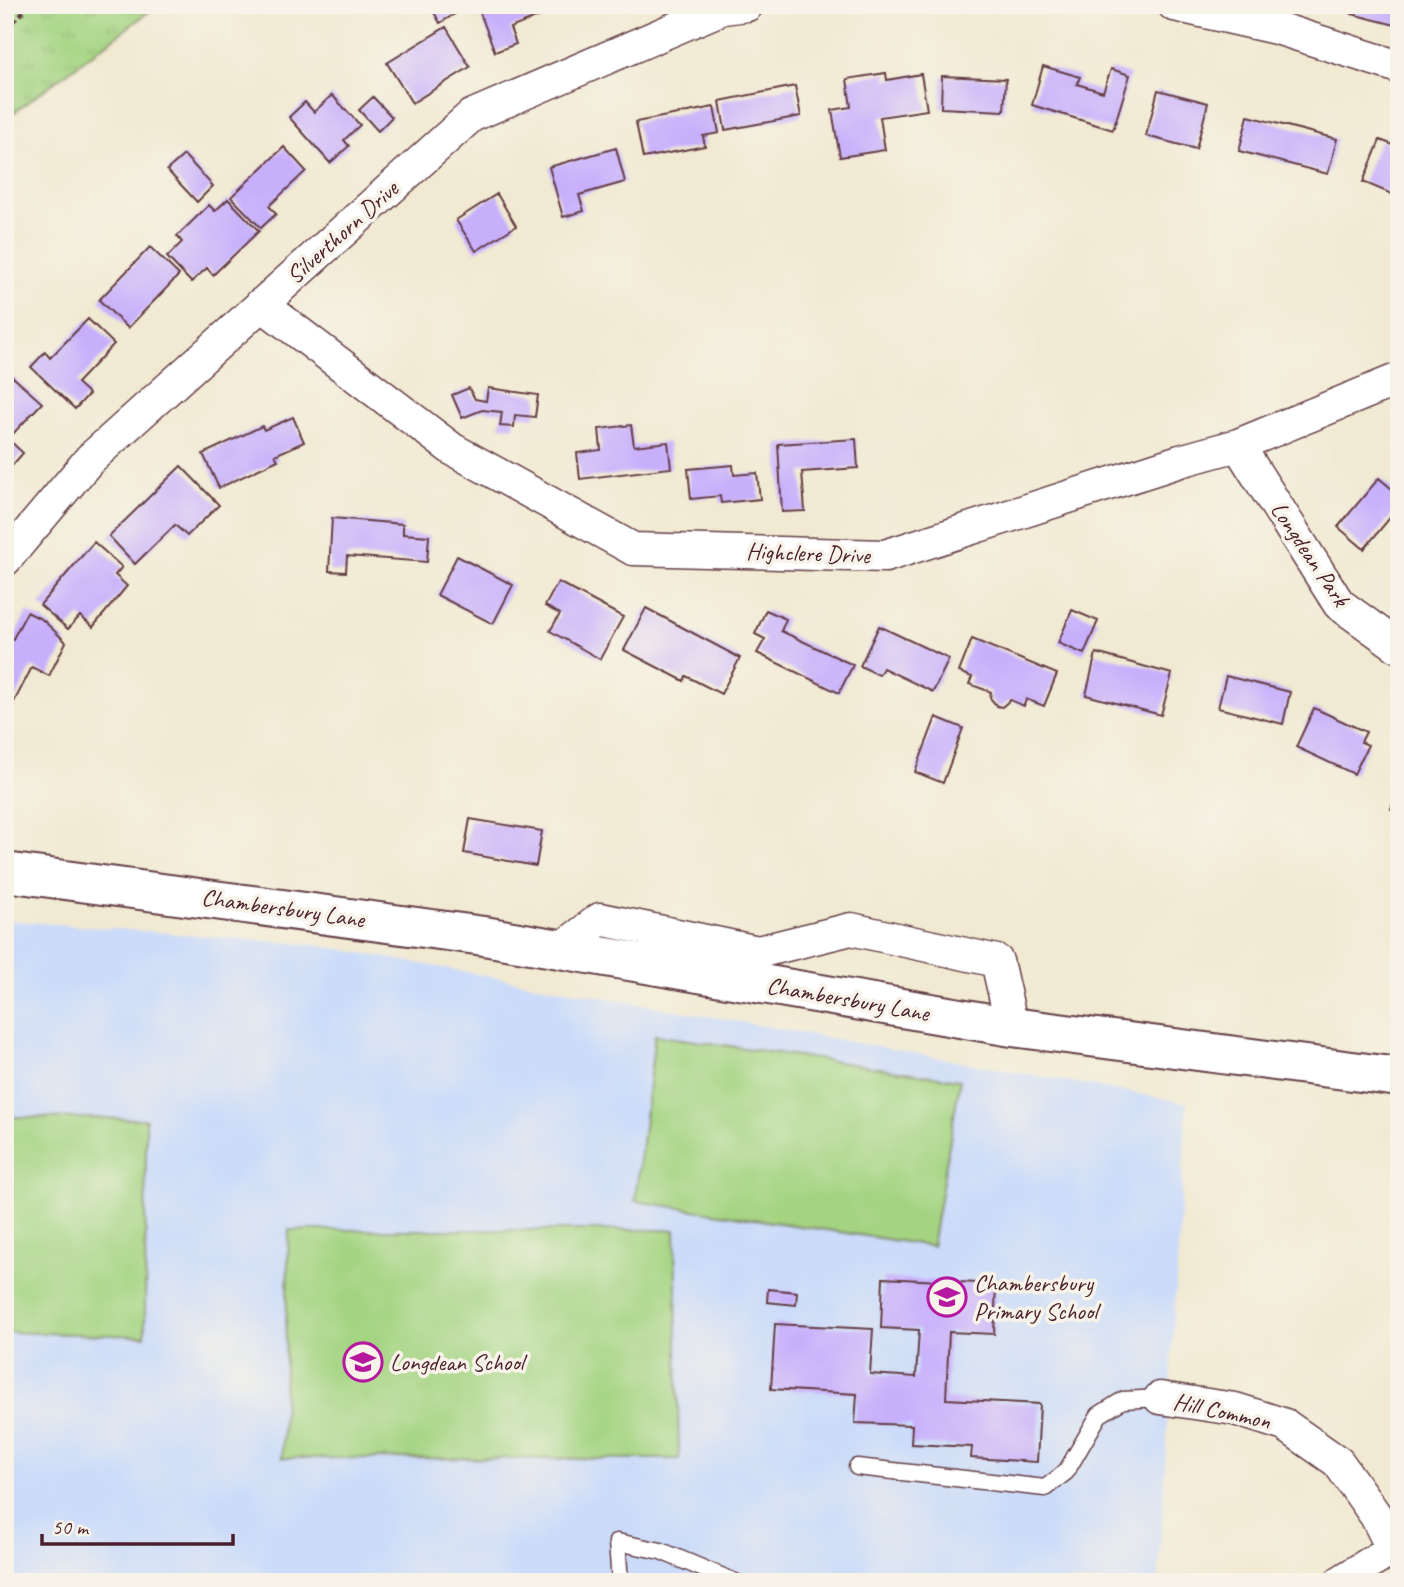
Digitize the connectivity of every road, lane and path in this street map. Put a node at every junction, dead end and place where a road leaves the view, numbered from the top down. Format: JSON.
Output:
{"nodes":[{"id":1,"x":31,"y":5,"type":"edge"},
{"id":2,"x":747,"y":5,"type":"edge"},
{"id":3,"x":1174,"y":5,"type":"edge"},
{"id":4,"x":5,"y":28,"type":"edge"},
{"id":5,"x":1399,"y":67,"type":"edge"},
{"id":6,"x":261,"y":304,"type":"junction"},
{"id":7,"x":1399,"y":379,"type":"edge"},
{"id":8,"x":1238,"y":445,"type":"junction"},
{"id":9,"x":5,"y":560,"type":"edge"},
{"id":10,"x":1399,"y":647,"type":"edge"},
{"id":11,"x":5,"y":872,"type":"edge"},
{"id":12,"x":561,"y":949,"type":"junction"},
{"id":13,"x":1012,"y":1027,"type":"junction"},
{"id":14,"x":1399,"y":1077,"type":"edge"},
{"id":15,"x":1160,"y":1398,"type":"joint"},
{"id":16,"x":857,"y":1467,"type":"dead end"},
{"id":17,"x":1395,"y":1546,"type":"edge"},
{"id":18,"x":620,"y":1582,"type":"edge"},
{"id":19,"x":735,"y":1582,"type":"edge"},
{"id":20,"x":1340,"y":1582,"type":"edge"}],
"edges":[{"from":1,"to":4,"type":"path"},
{"from":2,"to":6,"type":"street","name":"Silverthorn Drive"},
{"from":3,"to":5,"type":"street"},
{"from":6,"to":8,"type":"street","name":"Highclere Drive"},
{"from":6,"to":9,"type":"street","name":"Silverthorn Drive"},
{"from":7,"to":8,"type":"street","name":"Highclere Drive"},
{"from":8,"to":10,"type":"street","name":"Longdean Park"},
{"from":11,"to":12,"type":"street","name":"Chambersbury Lane"},
{"from":12,"to":13,"type":"street","name":"Chambersbury Lane"},
{"from":12,"to":13,"type":"street","name":"Chambersbury Lane"},
{"from":13,"to":14,"type":"street","name":"Chambersbury Lane"},
{"from":15,"to":16,"type":"lane"},
{"from":15,"to":17,"type":"street","name":"Hill Common"},
{"from":17,"to":20,"type":"street","name":"Hill Common"},
{"from":18,"to":19,"type":"lane"}]}
